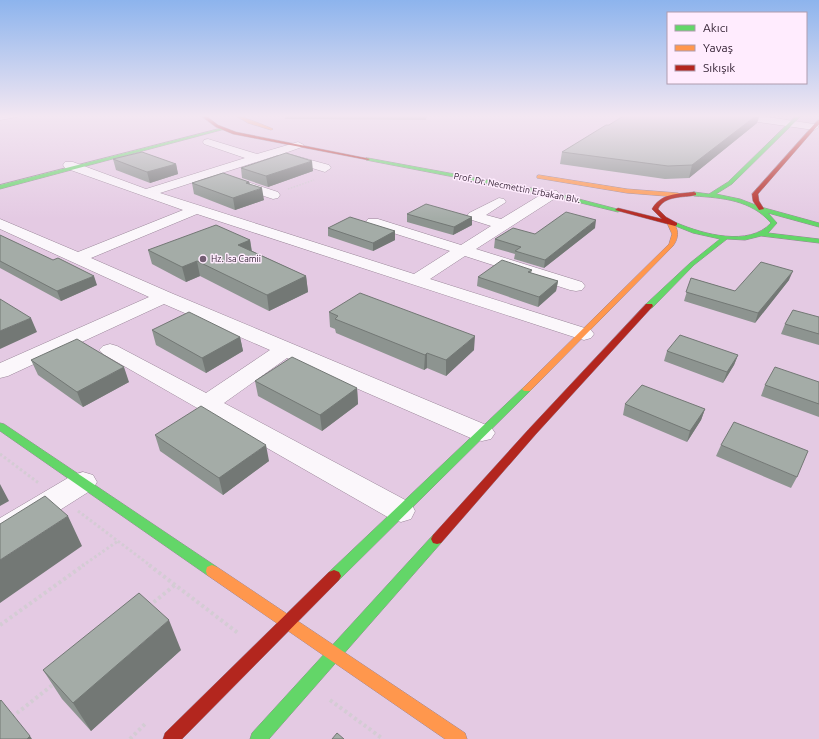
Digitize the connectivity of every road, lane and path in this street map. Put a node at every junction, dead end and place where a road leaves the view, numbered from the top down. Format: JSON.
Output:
{"nodes":[{"id":1,"x":137,"y":149,"type":"edge"},
{"id":2,"x":231,"y":149,"type":"edge"},
{"id":3,"x":283,"y":149,"type":"edge"},
{"id":4,"x":321,"y":149,"type":"edge"},
{"id":5,"x":765,"y":149,"type":"edge"},
{"id":6,"x":796,"y":149,"type":"edge"},
{"id":7,"x":272,"y":153,"type":"junction"},
{"id":8,"x":258,"y":158,"type":"junction"},
{"id":9,"x":73,"y":166,"type":"junction"},
{"id":10,"x":182,"y":168,"type":"dead end"},
{"id":11,"x":325,"y":168,"type":"joint"},
{"id":12,"x":206,"y":174,"type":"junction"},
{"id":13,"x":528,"y":175,"type":"dead end"},
{"id":14,"x":0,"y":183,"type":"edge"},
{"id":15,"x":0,"y":187,"type":"edge"},
{"id":16,"x":146,"y":193,"type":"junction"},
{"id":17,"x":552,"y":194,"type":"junction"},
{"id":18,"x":273,"y":195,"type":"joint"},
{"id":19,"x":678,"y":195,"type":"junction"},
{"id":20,"x":712,"y":195,"type":"junction"},
{"id":21,"x":499,"y":202,"type":"dead end"},
{"id":22,"x":197,"y":209,"type":"junction"},
{"id":23,"x":761,"y":209,"type":"junction"},
{"id":24,"x":373,"y":222,"type":"dead end"},
{"id":25,"x":0,"y":223,"type":"edge"},
{"id":26,"x":670,"y":223,"type":"junction"},
{"id":27,"x":504,"y":225,"type":"junction"},
{"id":28,"x":819,"y":225,"type":"edge"},
{"id":29,"x":761,"y":234,"type":"junction"},
{"id":30,"x":726,"y":237,"type":"junction"},
{"id":31,"x":819,"y":241,"type":"edge"},
{"id":32,"x":463,"y":251,"type":"junction"},
{"id":33,"x":77,"y":258,"type":"junction"},
{"id":34,"x":416,"y":280,"type":"junction"},
{"id":35,"x":576,"y":286,"type":"dead end"},
{"id":36,"x":164,"y":297,"type":"junction"},
{"id":37,"x":584,"y":334,"type":"junction"},
{"id":38,"x":286,"y":349,"type":"junction"},
{"id":39,"x":110,"y":350,"type":"dead end"},
{"id":40,"x":0,"y":371,"type":"edge"},
{"id":41,"x":206,"y":404,"type":"junction"},
{"id":42,"x":0,"y":426,"type":"edge"},
{"id":43,"x":482,"y":433,"type":"junction"},
{"id":44,"x":0,"y":454,"type":"edge"},
{"id":45,"x":5,"y":458,"type":"junction"},
{"id":46,"x":0,"y":460,"type":"edge"},
{"id":47,"x":71,"y":489,"type":"junction"},
{"id":48,"x":401,"y":511,"type":"junction"},
{"id":49,"x":0,"y":533,"type":"edge"},
{"id":50,"x":118,"y":541,"type":"junction"},
{"id":51,"x":175,"y":585,"type":"junction"},
{"id":52,"x":145,"y":610,"type":"edge"},
{"id":53,"x":286,"y":622,"type":"junction"},
{"id":54,"x":0,"y":625,"type":"edge"},
{"id":55,"x":239,"y":635,"type":"dead end"},
{"id":56,"x":336,"y":655,"type":"junction"},
{"id":57,"x":60,"y":678,"type":"edge"},
{"id":58,"x":308,"y":684,"type":"junction"},
{"id":59,"x":6,"y":722,"type":"edge"},
{"id":60,"x":171,"y":739,"type":"edge"},
{"id":61,"x":258,"y":739,"type":"edge"},
{"id":62,"x":382,"y":739,"type":"edge"},
{"id":63,"x":459,"y":739,"type":"edge"}],
"edges":[{"from":1,"to":9,"type":"main road"},
{"from":2,"to":8,"type":"street"},
{"from":3,"to":7,"type":"street"},
{"from":4,"to":17,"type":"main road","name":"Prof. Dr. Necmettin Erbakan Blv."},
{"from":5,"to":20,"type":"main road"},
{"from":6,"to":23,"type":"main road"},
{"from":7,"to":8,"type":"street"},
{"from":7,"to":11,"type":"street"},
{"from":8,"to":12,"type":"street"},
{"from":9,"to":14,"type":"main road"},
{"from":9,"to":15,"type":"main road"},
{"from":9,"to":16,"type":"street"},
{"from":10,"to":12,"type":"street"},
{"from":11,"to":18,"type":"path"},
{"from":12,"to":16,"type":"street"},
{"from":12,"to":18,"type":"street"},
{"from":13,"to":19,"type":"main road","name":"Prof. Dr. Necmettin Erbakan Blv."},
{"from":16,"to":22,"type":"street"},
{"from":17,"to":26,"type":"main road","name":"Prof. Dr. Necmettin Erbakan Blv."},
{"from":17,"to":27,"type":"street"},
{"from":19,"to":20,"type":"main road"},
{"from":19,"to":26,"type":"main road"},
{"from":20,"to":23,"type":"main road"},
{"from":21,"to":27,"type":"street"},
{"from":22,"to":33,"type":"street"},
{"from":22,"to":34,"type":"street"},
{"from":23,"to":28,"type":"main road"},
{"from":23,"to":29,"type":"main road"},
{"from":24,"to":32,"type":"street"},
{"from":25,"to":33,"type":"street"},
{"from":26,"to":30,"type":"main road","name":"Prof. Dr. Necmettin Erbakan Blv."},
{"from":26,"to":37,"type":"main road"},
{"from":27,"to":32,"type":"street"},
{"from":29,"to":30,"type":"main road"},
{"from":29,"to":31,"type":"main road"},
{"from":30,"to":56,"type":"main road"},
{"from":32,"to":34,"type":"street"},
{"from":32,"to":35,"type":"street"},
{"from":33,"to":36,"type":"street"},
{"from":34,"to":37,"type":"street"},
{"from":36,"to":38,"type":"street"},
{"from":36,"to":40,"type":"street"},
{"from":37,"to":43,"type":"main road"},
{"from":38,"to":41,"type":"street"},
{"from":38,"to":43,"type":"street"},
{"from":39,"to":41,"type":"street"},
{"from":41,"to":48,"type":"street"},
{"from":42,"to":47,"type":"main road"},
{"from":43,"to":48,"type":"main road"},
{"from":44,"to":45,"type":"path"},
{"from":45,"to":46,"type":"path"},
{"from":45,"to":47,"type":"path"},
{"from":47,"to":49,"type":"street"},
{"from":47,"to":50,"type":"path"},
{"from":47,"to":53,"type":"main road"},
{"from":48,"to":53,"type":"main road"},
{"from":50,"to":51,"type":"path"},
{"from":50,"to":54,"type":"path"},
{"from":51,"to":52,"type":"path"},
{"from":51,"to":55,"type":"path"},
{"from":53,"to":56,"type":"main road"},
{"from":53,"to":60,"type":"main road"},
{"from":56,"to":58,"type":"main road"},
{"from":56,"to":63,"type":"main road"},
{"from":57,"to":59,"type":"path"},
{"from":58,"to":61,"type":"main road"},
{"from":58,"to":62,"type":"path"}]}
